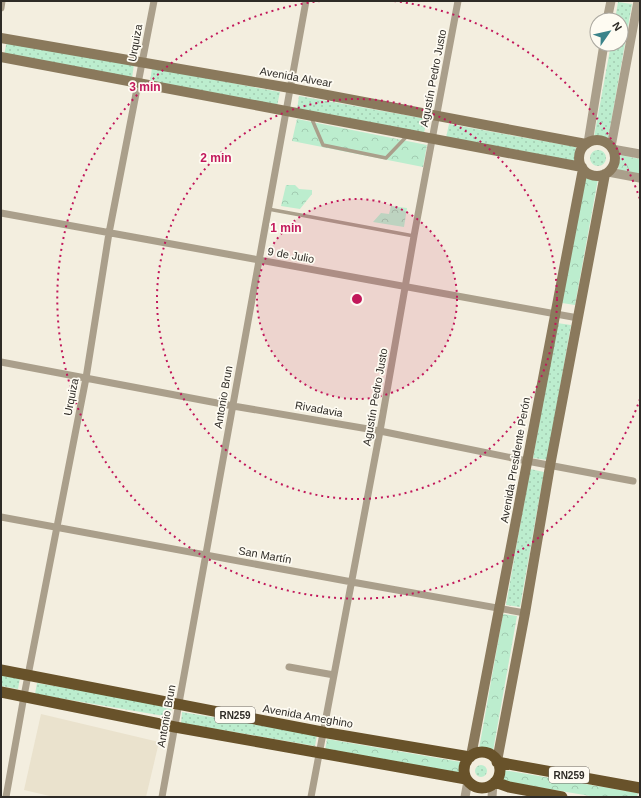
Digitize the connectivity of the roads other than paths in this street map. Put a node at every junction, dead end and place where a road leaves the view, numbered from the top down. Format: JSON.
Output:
{"nodes":[{"id":1,"x":2,"y":1,"type":"edge"},
{"id":2,"x":154,"y":1,"type":"edge"},
{"id":3,"x":306,"y":1,"type":"edge"},
{"id":4,"x":458,"y":1,"type":"edge"},
{"id":5,"x":610,"y":1,"type":"edge"},
{"id":6,"x":638,"y":1,"type":"edge"},
{"id":7,"x":1,"y":8,"type":"edge"},
{"id":8,"x":609,"y":12,"type":"edge"},
{"id":9,"x":1,"y":38,"type":"edge"},
{"id":10,"x":603,"y":52,"type":"edge"},
{"id":11,"x":1,"y":57,"type":"edge"},
{"id":12,"x":143,"y":62,"type":"junction"},
{"id":13,"x":139,"y":84,"type":"junction"},
{"id":14,"x":290,"y":88,"type":"junction"},
{"id":15,"x":286,"y":112,"type":"junction"},
{"id":16,"x":311,"y":116,"type":"junction"},
{"id":17,"x":437,"y":116,"type":"junction"},
{"id":18,"x":408,"y":135,"type":"junction"},
{"id":19,"x":433,"y":139,"type":"junction"},
{"id":20,"x":587,"y":143,"type":"junction"},
{"id":21,"x":612,"y":148,"type":"junction"},
{"id":22,"x":640,"y":154,"type":"edge"},
{"id":23,"x":582,"y":168,"type":"junction"},
{"id":24,"x":606,"y":173,"type":"junction"},
{"id":25,"x":640,"y":178,"type":"edge"},
{"id":26,"x":268,"y":209,"type":"junction"},
{"id":27,"x":1,"y":213,"type":"edge"},
{"id":28,"x":110,"y":233,"type":"junction"},
{"id":29,"x":414,"y":236,"type":"junction"},
{"id":30,"x":259,"y":260,"type":"junction"},
{"id":31,"x":406,"y":287,"type":"junction"},
{"id":32,"x":554,"y":314,"type":"junction"},
{"id":33,"x":578,"y":318,"type":"junction"},
{"id":34,"x":1,"y":362,"type":"edge"},
{"id":35,"x":86,"y":378,"type":"junction"},
{"id":36,"x":233,"y":406,"type":"junction"},
{"id":37,"x":380,"y":431,"type":"junction"},
{"id":38,"x":527,"y":461,"type":"junction"},
{"id":39,"x":550,"y":466,"type":"junction"},
{"id":40,"x":633,"y":481,"type":"dead end"},
{"id":41,"x":1,"y":517,"type":"edge"},
{"id":42,"x":57,"y":528,"type":"junction"},
{"id":43,"x":206,"y":556,"type":"junction"},
{"id":44,"x":352,"y":582,"type":"junction"},
{"id":45,"x":500,"y":609,"type":"junction"},
{"id":46,"x":525,"y":613,"type":"junction"},
{"id":47,"x":289,"y":667,"type":"dead end"},
{"id":48,"x":1,"y":670,"type":"edge"},
{"id":49,"x":28,"y":675,"type":"junction"},
{"id":50,"x":334,"y":675,"type":"junction"},
{"id":51,"x":1,"y":692,"type":"edge"},
{"id":52,"x":24,"y":696,"type":"junction"},
{"id":53,"x":179,"y":705,"type":"junction"},
{"id":54,"x":175,"y":727,"type":"junction"},
{"id":55,"x":322,"y":732,"type":"junction"},
{"id":56,"x":319,"y":753,"type":"junction"},
{"id":57,"x":470,"y":757,"type":"junction"},
{"id":58,"x":497,"y":762,"type":"junction"},
{"id":59,"x":467,"y":780,"type":"junction"},
{"id":60,"x":494,"y":783,"type":"junction"},
{"id":61,"x":640,"y":788,"type":"edge"},
{"id":62,"x":6,"y":797,"type":"edge"},
{"id":63,"x":162,"y":797,"type":"edge"},
{"id":64,"x":311,"y":797,"type":"edge"},
{"id":65,"x":465,"y":797,"type":"edge"},
{"id":66,"x":492,"y":797,"type":"edge"},
{"id":67,"x":562,"y":797,"type":"edge"}],
"edges":[{"from":1,"to":7,"type":"street"},
{"from":2,"to":12,"type":"street","name":"Urquiza"},
{"from":3,"to":14,"type":"street","name":"Antonio Brun"},
{"from":4,"to":17,"type":"street","name":"Agustín Pedro Justo"},
{"from":5,"to":8,"type":"street"},
{"from":6,"to":21,"type":"street"},
{"from":9,"to":12,"type":"main road","name":"Avenida Alvear"},
{"from":10,"to":20,"type":"street"},
{"from":11,"to":13,"type":"main road"},
{"from":12,"to":13,"type":"street","name":"Urquiza"},
{"from":12,"to":14,"type":"main road","name":"Avenida Alvear"},
{"from":13,"to":15,"type":"main road"},
{"from":13,"to":28,"type":"street","name":"Urquiza"},
{"from":14,"to":15,"type":"street","name":"Antonio Brun"},
{"from":14,"to":17,"type":"main road","name":"Avenida Alvear"},
{"from":15,"to":16,"type":"main road"},
{"from":15,"to":26,"type":"street","name":"Antonio Brun"},
{"from":16,"to":18,"type":"main road"},
{"from":16,"to":18,"type":"lane"},
{"from":17,"to":19,"type":"street","name":"Agustín Pedro Justo"},
{"from":17,"to":20,"type":"main road","name":"Avenida Alvear"},
{"from":18,"to":19,"type":"main road"},
{"from":19,"to":23,"type":"main road"},
{"from":19,"to":29,"type":"street","name":"Agustín Pedro Justo"},
{"from":20,"to":21,"type":"main road"},
{"from":20,"to":23,"type":"main road"},
{"from":21,"to":22,"type":"street"},
{"from":21,"to":24,"type":"main road"},
{"from":23,"to":24,"type":"main road"},
{"from":23,"to":32,"type":"main road","name":"Avenida Presidente Perón"},
{"from":24,"to":25,"type":"street"},
{"from":24,"to":33,"type":"main road"},
{"from":26,"to":29,"type":"lane"},
{"from":26,"to":30,"type":"street","name":"Antonio Brun"},
{"from":27,"to":28,"type":"street","name":"9 de Julio"},
{"from":28,"to":30,"type":"street","name":"9 de Julio"},
{"from":28,"to":35,"type":"street","name":"Urquiza"},
{"from":29,"to":31,"type":"street","name":"Agustín Pedro Justo"},
{"from":30,"to":31,"type":"street","name":"9 de Julio"},
{"from":30,"to":36,"type":"street","name":"Antonio Brun"},
{"from":31,"to":32,"type":"street","name":"9 de Julio"},
{"from":31,"to":37,"type":"street","name":"Agustín Pedro Justo"},
{"from":32,"to":33,"type":"street","name":"9 de Julio"},
{"from":32,"to":38,"type":"main road","name":"Avenida Presidente Perón"},
{"from":33,"to":39,"type":"main road"},
{"from":34,"to":35,"type":"street","name":"Rivadavia"},
{"from":35,"to":36,"type":"street","name":"Rivadavia"},
{"from":35,"to":42,"type":"street","name":"Urquiza"},
{"from":36,"to":37,"type":"street","name":"Rivadavia"},
{"from":36,"to":43,"type":"street","name":"Antonio Brun"},
{"from":37,"to":38,"type":"street","name":"Rivadavia"},
{"from":37,"to":44,"type":"street","name":"Agustín Pedro Justo"},
{"from":38,"to":39,"type":"street","name":"Rivadavia"},
{"from":38,"to":45,"type":"main road","name":"Avenida Presidente Perón"},
{"from":39,"to":40,"type":"street","name":"Rivadavia"},
{"from":39,"to":46,"type":"main road"},
{"from":41,"to":42,"type":"street","name":"San Martín"},
{"from":42,"to":43,"type":"street","name":"San Martín"},
{"from":42,"to":49,"type":"street","name":"Urquiza"},
{"from":43,"to":44,"type":"street","name":"San Martín"},
{"from":43,"to":53,"type":"street","name":"Antonio Brun"},
{"from":44,"to":45,"type":"street","name":"San Martín"},
{"from":44,"to":50,"type":"street","name":"Agustín Pedro Justo"},
{"from":45,"to":46,"type":"street","name":"San Martín"},
{"from":45,"to":57,"type":"main road","name":"Avenida Presidente Perón"},
{"from":46,"to":58,"type":"main road"},
{"from":47,"to":50,"type":"street"},
{"from":48,"to":49,"type":"highway","name":"Avenida Ameghino","number":"RN259"},
{"from":49,"to":52,"type":"street","name":"Urquiza"},
{"from":49,"to":53,"type":"highway","name":"Avenida Ameghino","number":"RN259"},
{"from":50,"to":55,"type":"street","name":"Agustín Pedro Justo"},
{"from":51,"to":52,"type":"highway","number":"RN259"},
{"from":52,"to":54,"type":"highway","number":"RN259"},
{"from":52,"to":62,"type":"street","name":"Urquiza"},
{"from":53,"to":54,"type":"street","name":"Antonio Brun"},
{"from":53,"to":55,"type":"highway","name":"Avenida Ameghino","number":"RN259"},
{"from":54,"to":56,"type":"highway","number":"RN259"},
{"from":54,"to":63,"type":"street","name":"Antonio Brun"},
{"from":55,"to":56,"type":"street","name":"Agustín Pedro Justo"},
{"from":55,"to":57,"type":"highway","name":"Avenida Ameghino","number":"RN259"},
{"from":56,"to":59,"type":"highway","number":"RN259"},
{"from":56,"to":64,"type":"street","name":"Agustín Pedro Justo"},
{"from":57,"to":58,"type":"highway","number":"RN259"},
{"from":57,"to":59,"type":"highway"},
{"from":58,"to":60,"type":"highway"},
{"from":58,"to":61,"type":"highway","number":"RN259"},
{"from":59,"to":60,"type":"highway","number":"RN259"},
{"from":59,"to":65,"type":"street"},
{"from":60,"to":66,"type":"street"},
{"from":60,"to":67,"type":"highway","number":"RN259"}]}
